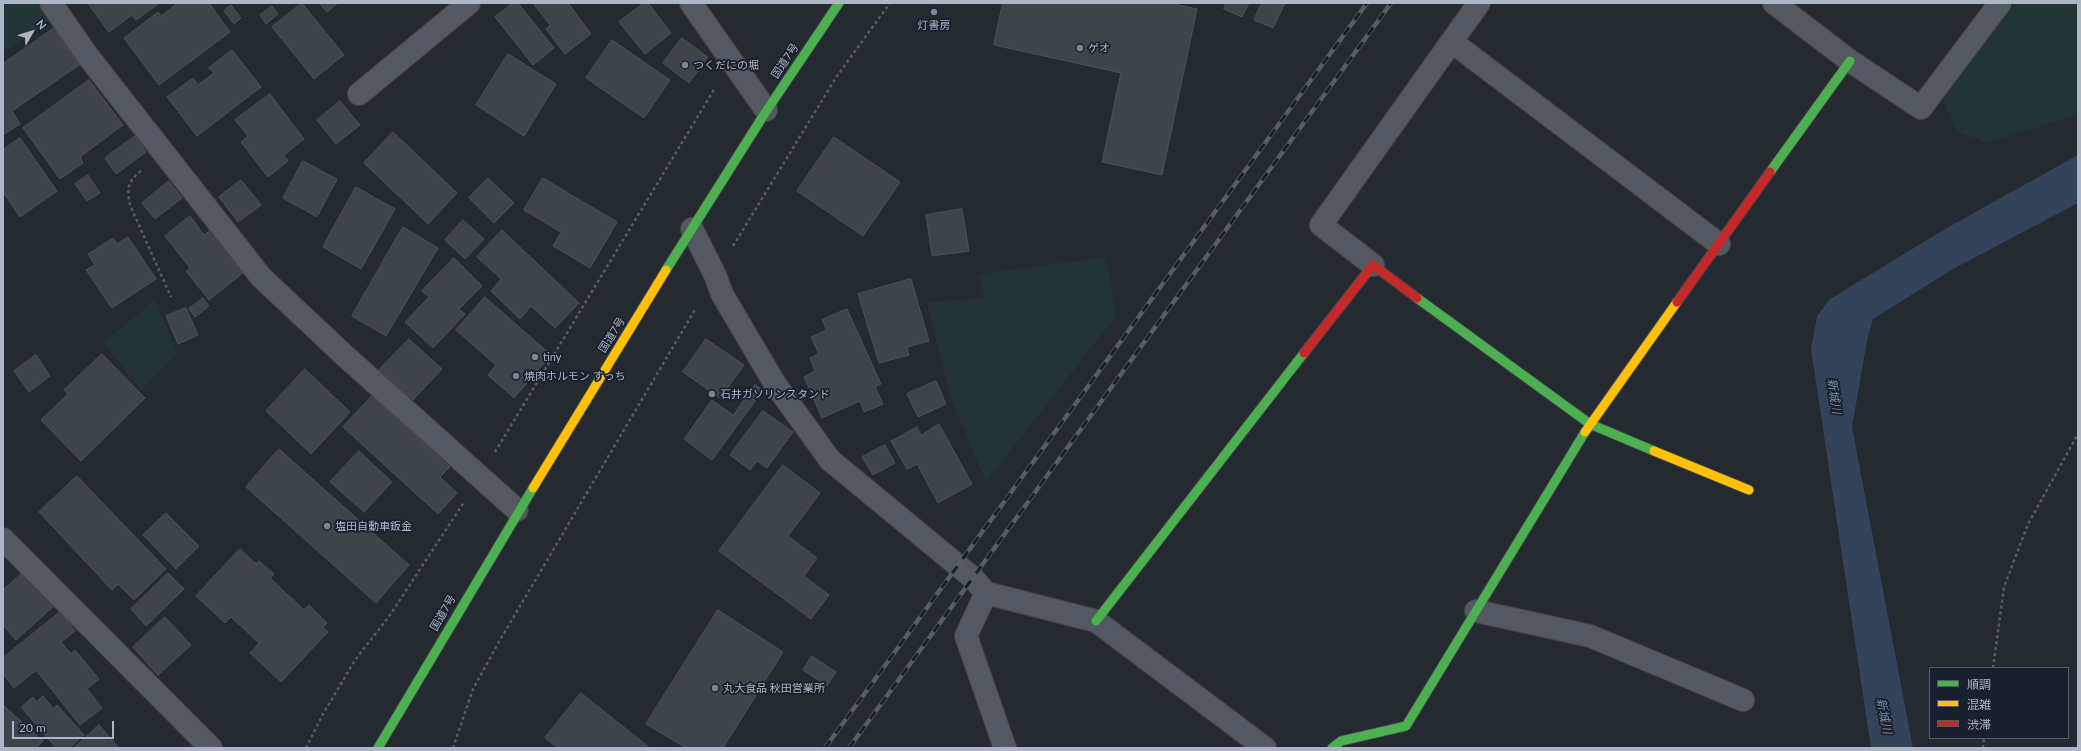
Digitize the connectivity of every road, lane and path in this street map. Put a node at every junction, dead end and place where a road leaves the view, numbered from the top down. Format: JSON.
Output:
{"nodes":[{"id":1,"x":51,"y":3,"type":"edge"},
{"id":2,"x":469,"y":3,"type":"edge"},
{"id":3,"x":691,"y":3,"type":"edge"},
{"id":4,"x":838,"y":3,"type":"edge"},
{"id":5,"x":890,"y":3,"type":"edge"},
{"id":6,"x":1479,"y":3,"type":"edge"},
{"id":7,"x":1774,"y":3,"type":"edge"},
{"id":8,"x":2000,"y":3,"type":"edge"},
{"id":9,"x":1452,"y":42,"type":"junction"},
{"id":10,"x":732,"y":61,"type":"junction"},
{"id":11,"x":1850,"y":61,"type":"junction"},
{"id":12,"x":359,"y":94,"type":"dead end"},
{"id":13,"x":766,"y":110,"type":"junction"},
{"id":14,"x":163,"y":153,"type":"junction"},
{"id":15,"x":692,"y":229,"type":"junction"},
{"id":16,"x":1719,"y":244,"type":"junction"},
{"id":17,"x":1373,"y":265,"type":"junction"},
{"id":18,"x":715,"y":275,"type":"junction"},
{"id":19,"x":171,"y":297,"type":"dead end"},
{"id":20,"x":1590,"y":424,"type":"junction"},
{"id":21,"x":2078,"y":434,"type":"edge"},
{"id":22,"x":480,"y":478,"type":"junction"},
{"id":23,"x":1749,"y":490,"type":"dead end"},
{"id":24,"x":517,"y":510,"type":"junction"},
{"id":25,"x":6,"y":548,"type":"edge"},
{"id":26,"x":986,"y":593,"type":"junction"},
{"id":27,"x":1476,"y":611,"type":"junction"},
{"id":28,"x":1096,"y":622,"type":"junction"},
{"id":29,"x":1993,"y":667,"type":"edge"},
{"id":30,"x":1743,"y":700,"type":"dead end"},
{"id":31,"x":211,"y":748,"type":"edge"},
{"id":32,"x":306,"y":748,"type":"edge"},
{"id":33,"x":378,"y":748,"type":"edge"},
{"id":34,"x":453,"y":748,"type":"edge"},
{"id":35,"x":1005,"y":748,"type":"edge"},
{"id":36,"x":1265,"y":748,"type":"edge"},
{"id":37,"x":1332,"y":748,"type":"edge"}],
"edges":[{"from":1,"to":14,"type":"street"},
{"from":2,"to":12,"type":"street"},
{"from":3,"to":10,"type":"street"},
{"from":4,"to":13,"type":"main road","name":"国道7号"},
{"from":5,"to":18,"type":"path"},
{"from":6,"to":9,"type":"street"},
{"from":7,"to":11,"type":"street"},
{"from":8,"to":11,"type":"street"},
{"from":9,"to":16,"type":"street"},
{"from":9,"to":17,"type":"street"},
{"from":10,"to":13,"type":"street"},
{"from":10,"to":22,"type":"path"},
{"from":11,"to":16,"type":"main road"},
{"from":13,"to":15,"type":"main road","name":"国道7号"},
{"from":14,"to":19,"type":"path"},
{"from":14,"to":22,"type":"street"},
{"from":15,"to":18,"type":"street"},
{"from":15,"to":24,"type":"main road","name":"国道7号"},
{"from":16,"to":20,"type":"main road"},
{"from":17,"to":20,"type":"main road"},
{"from":17,"to":28,"type":"main road"},
{"from":18,"to":26,"type":"street"},
{"from":18,"to":34,"type":"path"},
{"from":20,"to":23,"type":"main road"},
{"from":20,"to":27,"type":"main road"},
{"from":21,"to":29,"type":"path"},
{"from":22,"to":24,"type":"street"},
{"from":22,"to":32,"type":"path"},
{"from":24,"to":33,"type":"main road","name":"国道7号"},
{"from":25,"to":31,"type":"street"},
{"from":26,"to":28,"type":"street"},
{"from":26,"to":35,"type":"street"},
{"from":27,"to":30,"type":"street"},
{"from":27,"to":37,"type":"main road"},
{"from":28,"to":36,"type":"street"}]}
